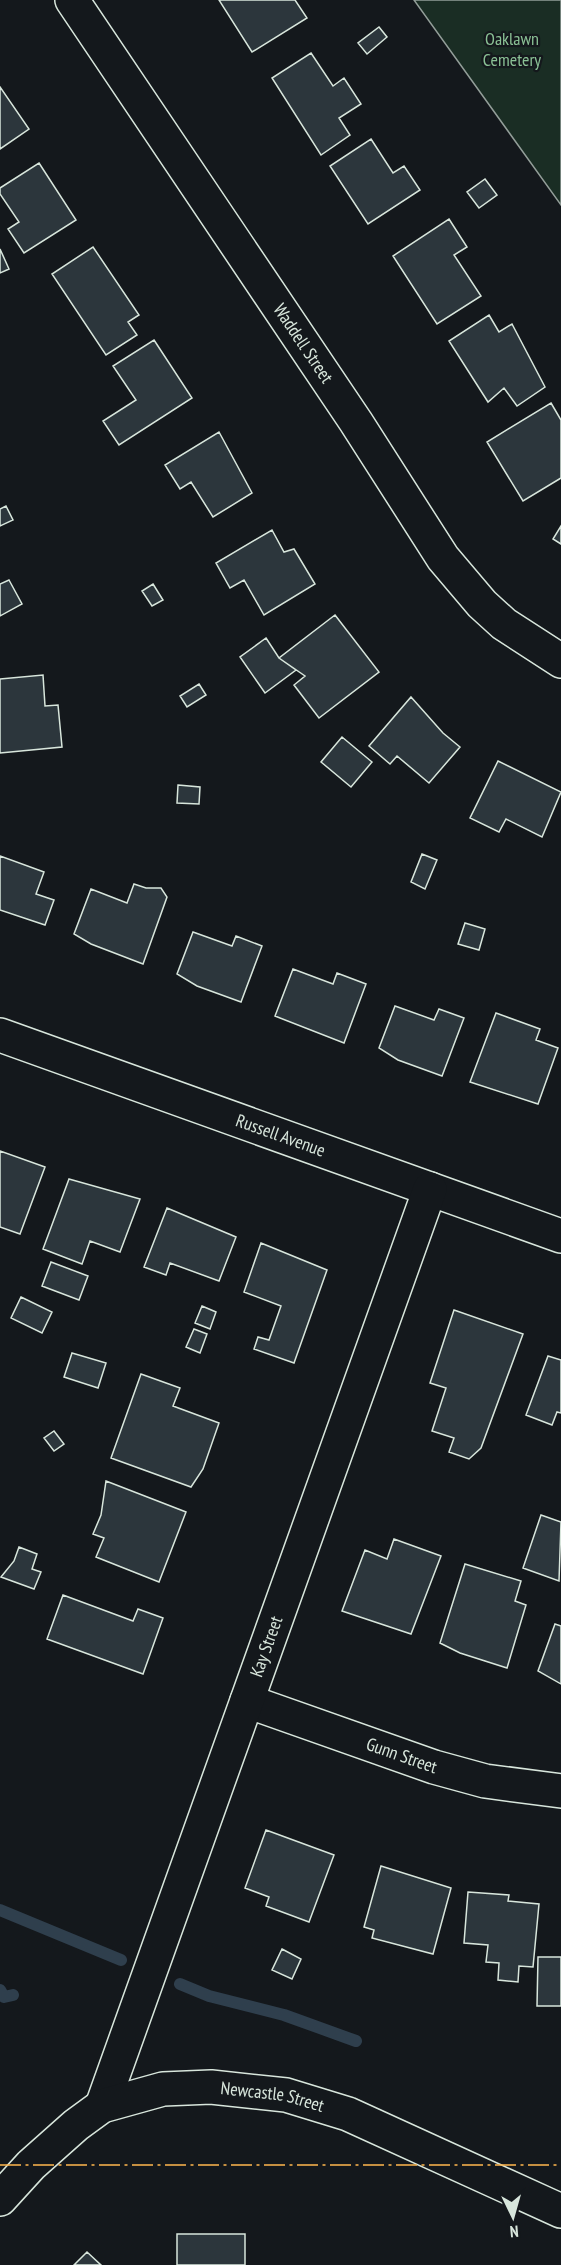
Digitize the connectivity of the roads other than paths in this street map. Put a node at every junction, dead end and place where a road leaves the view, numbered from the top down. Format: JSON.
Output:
{"nodes":[{"id":1,"x":72,"y":0,"type":"edge"},
{"id":2,"x":561,"y":661,"type":"edge"},
{"id":3,"x":0,"y":1035,"type":"edge"},
{"id":4,"x":430,"y":1189,"type":"junction"},
{"id":5,"x":561,"y":1236,"type":"edge"},
{"id":6,"x":247,"y":1701,"type":"junction"},
{"id":7,"x":561,"y":1791,"type":"edge"},
{"id":8,"x":102,"y":2106,"type":"junction"},
{"id":9,"x":0,"y":2199,"type":"edge"},
{"id":10,"x":561,"y":2211,"type":"edge"}],
"edges":[{"from":1,"to":2,"type":"street","name":"Waddell Street"},
{"from":3,"to":4,"type":"street","name":"Russell Avenue"},
{"from":4,"to":5,"type":"street","name":"Russell Avenue"},
{"from":4,"to":6,"type":"street","name":"Kay Street"},
{"from":6,"to":7,"type":"street","name":"Gunn Street"},
{"from":6,"to":8,"type":"street","name":"Kay Street"},
{"from":8,"to":9,"type":"street","name":"Newcastle Street"},
{"from":8,"to":10,"type":"street","name":"Newcastle Street"}]}
